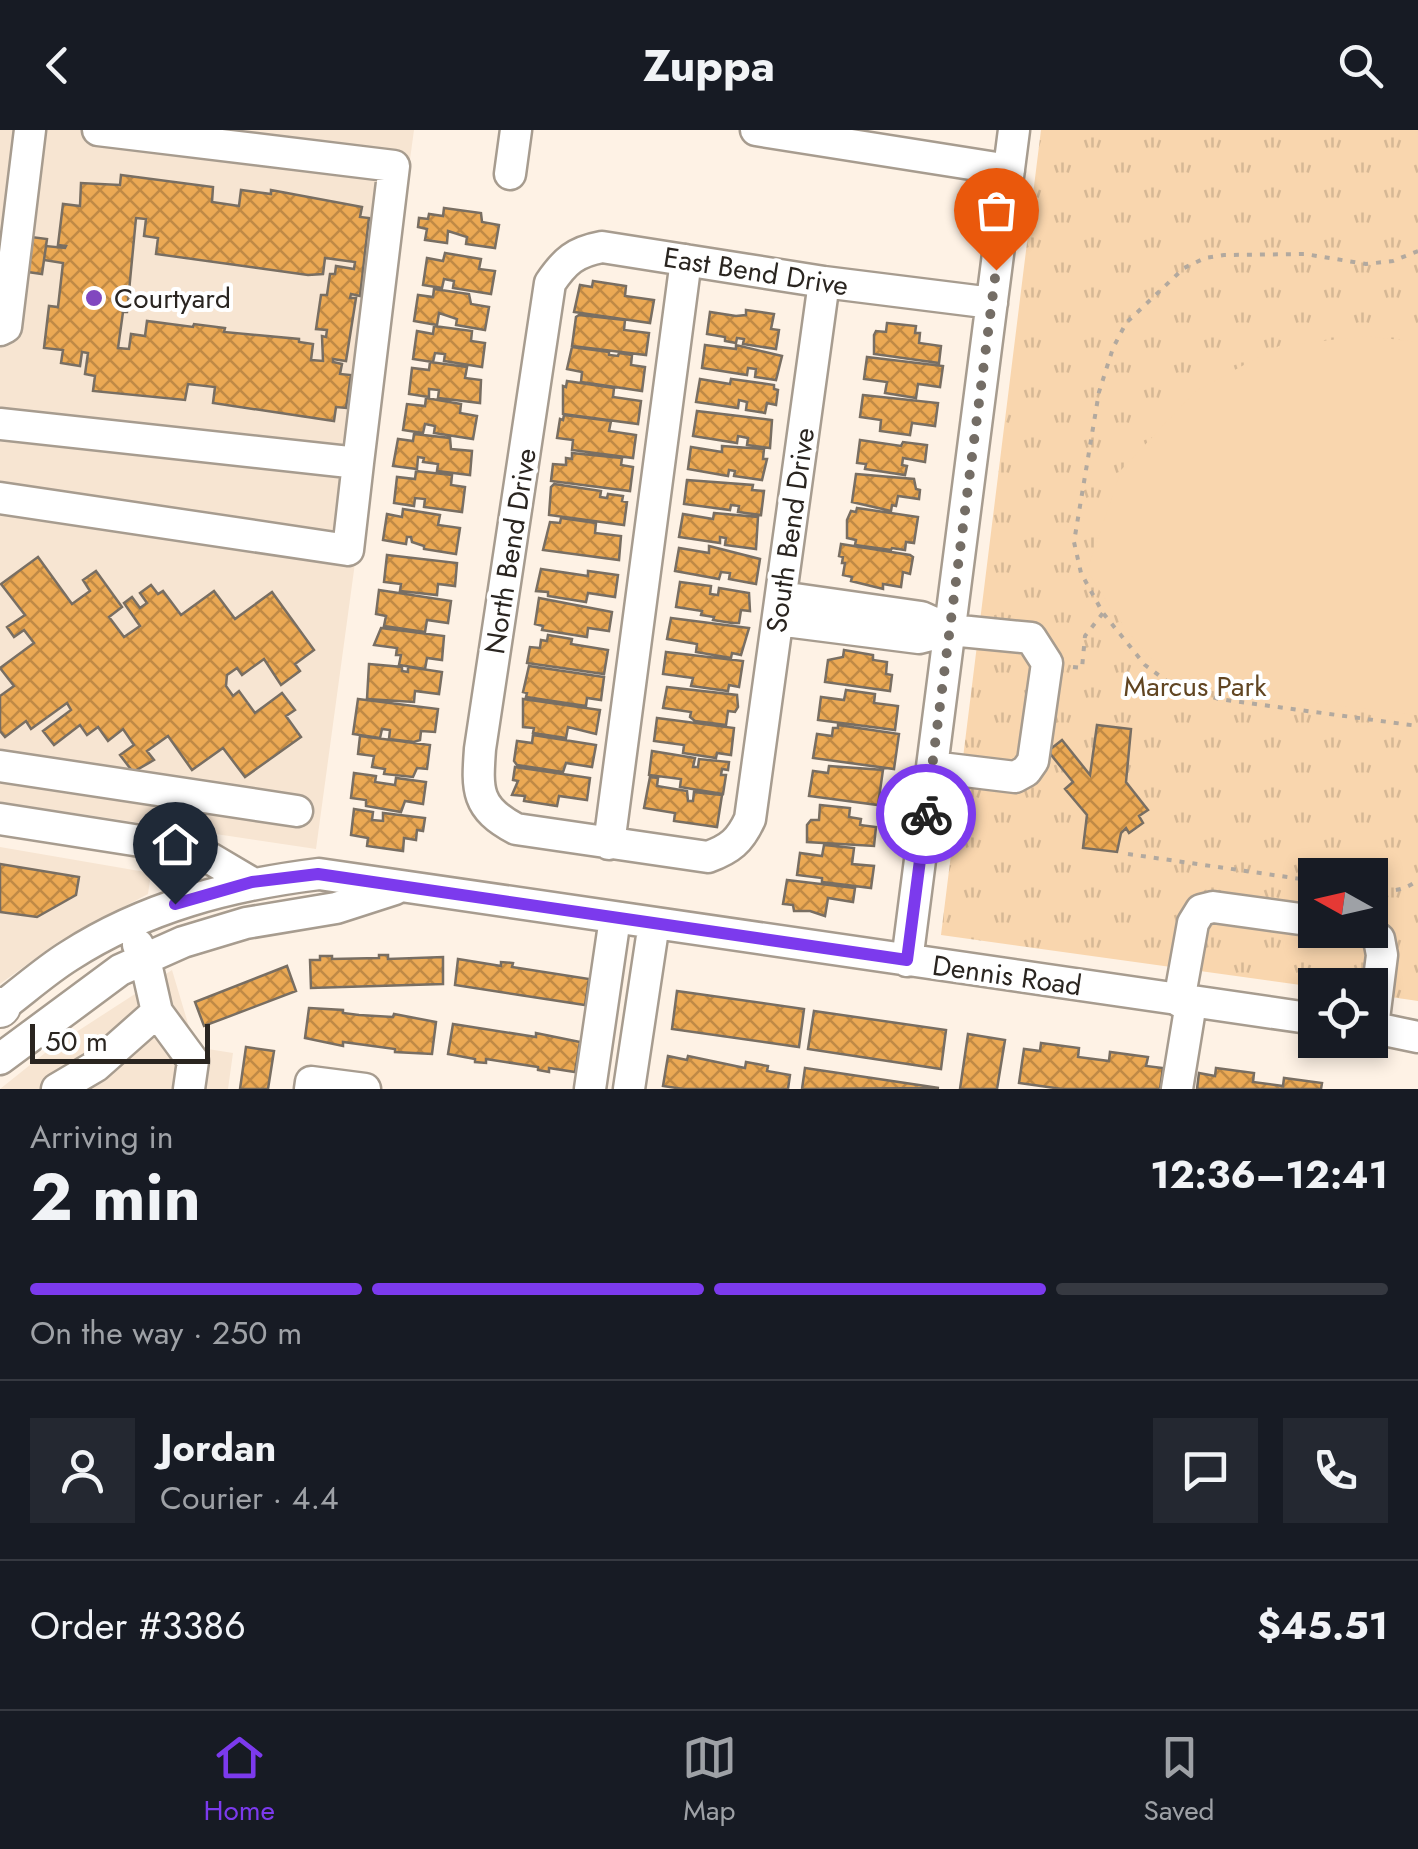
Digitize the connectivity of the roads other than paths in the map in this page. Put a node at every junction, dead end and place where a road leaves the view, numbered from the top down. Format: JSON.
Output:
{"nodes":[{"id":1,"x":30,"y":130,"type":"edge"},
{"id":2,"x":98,"y":130,"type":"edge"},
{"id":3,"x":516,"y":130,"type":"edge"},
{"id":4,"x":756,"y":130,"type":"edge"},
{"id":5,"x":1014,"y":130,"type":"edge"},
{"id":6,"x":1009,"y":170,"type":"junction"},
{"id":7,"x":510,"y":174,"type":"dead end"},
{"id":8,"x":686,"y":260,"type":"junction"},
{"id":9,"x":824,"y":282,"type":"junction"},
{"id":10,"x":548,"y":298,"type":"joint"},
{"id":11,"x":992,"y":302,"type":"junction"},
{"id":12,"x":0,"y":330,"type":"edge"},
{"id":13,"x":0,"y":424,"type":"edge"},
{"id":14,"x":358,"y":463,"type":"junction"},
{"id":15,"x":0,"y":498,"type":"edge"},
{"id":16,"x":780,"y":609,"type":"junction"},
{"id":17,"x":950,"y":630,"type":"junction"},
{"id":18,"x":0,"y":766,"type":"edge"},
{"id":19,"x":932,"y":767,"type":"junction"},
{"id":20,"x":296,"y":811,"type":"dead end"},
{"id":21,"x":0,"y":819,"type":"edge"},
{"id":22,"x":610,"y":844,"type":"junction"},
{"id":23,"x":252,"y":882,"type":"junction"},
{"id":24,"x":402,"y":887,"type":"junction"},
{"id":25,"x":615,"y":918,"type":"junction"},
{"id":26,"x":1298,"y":919,"type":"edge"},
{"id":27,"x":128,"y":924,"type":"junction"},
{"id":28,"x":654,"y":924,"type":"junction"},
{"id":29,"x":145,"y":959,"type":"junction"},
{"id":30,"x":907,"y":960,"type":"junction"},
{"id":31,"x":1185,"y":1002,"type":"junction"},
{"id":32,"x":0,"y":1008,"type":"edge"},
{"id":33,"x":157,"y":1012,"type":"junction"},
{"id":34,"x":1298,"y":1017,"type":"edge"},
{"id":35,"x":1388,"y":1031,"type":"edge"},
{"id":36,"x":1418,"y":1038,"type":"edge"},
{"id":37,"x":0,"y":1059,"type":"edge"},
{"id":38,"x":57,"y":1089,"type":"edge"},
{"id":39,"x":189,"y":1089,"type":"edge"},
{"id":40,"x":310,"y":1089,"type":"edge"},
{"id":41,"x":366,"y":1089,"type":"edge"},
{"id":42,"x":590,"y":1089,"type":"edge"},
{"id":43,"x":629,"y":1089,"type":"edge"},
{"id":44,"x":1178,"y":1089,"type":"edge"}],
"edges":[{"from":1,"to":12,"type":"street"},
{"from":2,"to":14,"type":"street"},
{"from":3,"to":7,"type":"street"},
{"from":4,"to":6,"type":"street"},
{"from":5,"to":6,"type":"street"},
{"from":6,"to":11,"type":"street"},
{"from":8,"to":9,"type":"street","name":"East Bend Drive"},
{"from":8,"to":10,"type":"street","name":"East Bend Drive"},
{"from":8,"to":22,"type":"street"},
{"from":9,"to":11,"type":"street","name":"East Bend Drive"},
{"from":9,"to":16,"type":"street","name":"South Bend Drive"},
{"from":10,"to":22,"type":"street","name":"North Bend Drive"},
{"from":11,"to":17,"type":"street"},
{"from":13,"to":14,"type":"street"},
{"from":14,"to":15,"type":"street"},
{"from":16,"to":17,"type":"street"},
{"from":16,"to":22,"type":"street","name":"South Bend Drive"},
{"from":17,"to":19,"type":"street"},
{"from":17,"to":19,"type":"street"},
{"from":18,"to":20,"type":"street"},
{"from":19,"to":30,"type":"street"},
{"from":21,"to":23,"type":"street"},
{"from":23,"to":24,"type":"street","name":"Dennis Road"},
{"from":23,"to":27,"type":"street","name":"Dennis Road"},
{"from":24,"to":25,"type":"street","name":"Dennis Road"},
{"from":24,"to":29,"type":"street"},
{"from":25,"to":28,"type":"street","name":"Dennis Road"},
{"from":25,"to":42,"type":"street"},
{"from":26,"to":31,"type":"street"},
{"from":27,"to":29,"type":"street"},
{"from":27,"to":32,"type":"street","name":"Dennis Road"},
{"from":28,"to":30,"type":"street","name":"Dennis Road"},
{"from":28,"to":43,"type":"street"},
{"from":29,"to":33,"type":"street"},
{"from":29,"to":37,"type":"street"},
{"from":30,"to":31,"type":"street","name":"Dennis Road"},
{"from":31,"to":34,"type":"street","name":"Dennis Road"},
{"from":31,"to":44,"type":"street"},
{"from":33,"to":38,"type":"street"},
{"from":33,"to":39,"type":"street"},
{"from":35,"to":36,"type":"street"},
{"from":40,"to":41,"type":"street"}]}
